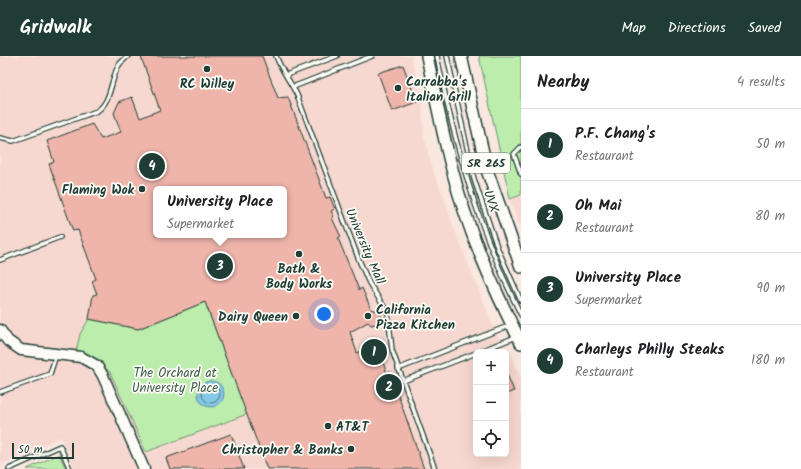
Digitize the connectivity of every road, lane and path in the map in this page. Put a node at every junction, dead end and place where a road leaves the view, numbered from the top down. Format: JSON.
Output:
{"nodes":[{"id":1,"x":128,"y":56,"type":"edge"},
{"id":2,"x":276,"y":56,"type":"edge"},
{"id":3,"x":337,"y":56,"type":"edge"},
{"id":4,"x":372,"y":56,"type":"edge"},
{"id":5,"x":427,"y":56,"type":"edge"},
{"id":6,"x":437,"y":56,"type":"edge"},
{"id":7,"x":447,"y":56,"type":"edge"},
{"id":8,"x":461,"y":56,"type":"edge"},
{"id":9,"x":286,"y":75,"type":"junction"},
{"id":10,"x":293,"y":87,"type":"junction"},
{"id":11,"x":0,"y":138,"type":"edge"},
{"id":12,"x":521,"y":147,"type":"edge"},
{"id":13,"x":521,"y":174,"type":"edge"},
{"id":14,"x":60,"y":237,"type":"dead end"},
{"id":15,"x":0,"y":260,"type":"edge"},
{"id":16,"x":521,"y":267,"type":"edge"},
{"id":17,"x":521,"y":301,"type":"edge"},
{"id":18,"x":521,"y":315,"type":"edge"},
{"id":19,"x":512,"y":325,"type":"junction"},
{"id":20,"x":0,"y":330,"type":"edge"},
{"id":21,"x":519,"y":340,"type":"edge"},
{"id":22,"x":488,"y":349,"type":"edge"},
{"id":23,"x":56,"y":354,"type":"junction"},
{"id":24,"x":473,"y":354,"type":"edge"},
{"id":25,"x":398,"y":369,"type":"junction"},
{"id":26,"x":403,"y":381,"type":"junction"},
{"id":27,"x":0,"y":392,"type":"edge"},
{"id":28,"x":9,"y":469,"type":"edge"},
{"id":29,"x":70,"y":469,"type":"edge"},
{"id":30,"x":144,"y":469,"type":"edge"},
{"id":31,"x":435,"y":469,"type":"edge"}],
"edges":[{"from":1,"to":11,"type":"lane"},
{"from":2,"to":9,"type":"lane","name":"University Mall"},
{"from":3,"to":9,"type":"lane"},
{"from":4,"to":10,"type":"lane"},
{"from":5,"to":19,"type":"main road","number":"SR 265"},
{"from":6,"to":18,"type":"lane"},
{"from":7,"to":17,"type":"lane","name":"UVX"},
{"from":8,"to":16,"type":"main road","number":"SR 265"},
{"from":9,"to":10,"type":"lane","name":"University Mall"},
{"from":10,"to":25,"type":"lane","name":"University Mall"},
{"from":12,"to":13,"type":"lane"},
{"from":14,"to":15,"type":"lane"},
{"from":19,"to":21,"type":"main road","number":"SR 265"},
{"from":19,"to":25,"type":"lane"},
{"from":20,"to":23,"type":"street"},
{"from":21,"to":22,"type":"lane"},
{"from":23,"to":27,"type":"lane"},
{"from":23,"to":30,"type":"street"},
{"from":24,"to":26,"type":"lane"},
{"from":25,"to":26,"type":"lane","name":"University Mall"},
{"from":26,"to":31,"type":"lane","name":"University Mall"},
{"from":28,"to":29,"type":"lane"}]}
